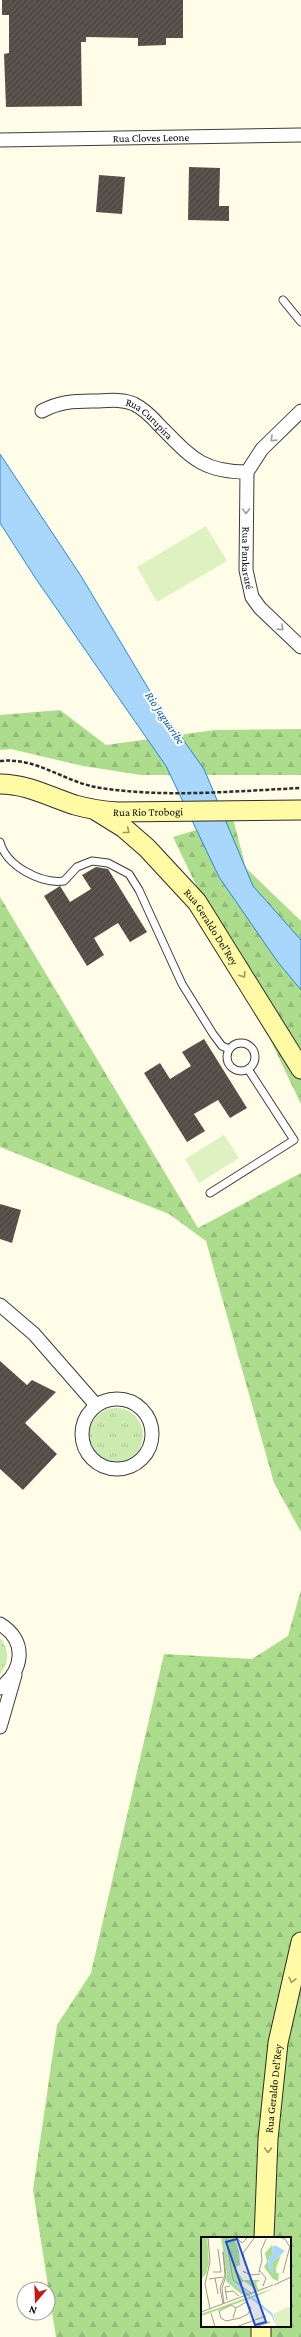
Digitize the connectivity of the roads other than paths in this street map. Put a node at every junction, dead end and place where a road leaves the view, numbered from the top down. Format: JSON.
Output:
{"nodes":[{"id":1,"x":301,"y":135,"type":"edge"},
{"id":2,"x":0,"y":140,"type":"edge"},
{"id":3,"x":283,"y":300,"type":"dead end"},
{"id":4,"x":301,"y":322,"type":"edge"},
{"id":5,"x":42,"y":411,"type":"dead end"},
{"id":6,"x":301,"y":411,"type":"edge"},
{"id":7,"x":247,"y":472,"type":"junction"},
{"id":8,"x":301,"y":647,"type":"edge"},
{"id":9,"x":0,"y":785,"type":"edge"},
{"id":10,"x":95,"y":810,"type":"junction"},
{"id":11,"x":301,"y":810,"type":"edge"},
{"id":12,"x":0,"y":842,"type":"edge"},
{"id":13,"x":229,"y":1049,"type":"junction"},
{"id":14,"x":248,"y":1069,"type":"junction"},
{"id":15,"x":301,"y":1069,"type":"edge"},
{"id":16,"x":210,"y":1193,"type":"dead end"},
{"id":17,"x":0,"y":1305,"type":"edge"},
{"id":18,"x":96,"y":1405,"type":"junction"},
{"id":19,"x":0,"y":1624,"type":"edge"},
{"id":20,"x":17,"y":1669,"type":"junction"},
{"id":21,"x":0,"y":1688,"type":"edge"},
{"id":22,"x":0,"y":1727,"type":"edge"},
{"id":23,"x":301,"y":1942,"type":"edge"},
{"id":24,"x":264,"y":2237,"type":"edge"}],
"edges":[{"from":1,"to":2,"type":"street","name":"Rua Cloves Leone"},
{"from":3,"to":4,"type":"lane"},
{"from":5,"to":7,"type":"street","name":"Rua Curupira"},
{"from":6,"to":7,"type":"street","one_way":true},
{"from":7,"to":8,"type":"street","name":"Rua Pankararé","one_way":true},
{"from":9,"to":10,"type":"main road","name":"Rua Rio Trobogi"},
{"from":10,"to":11,"type":"main road","name":"Rua Rio Trobogi"},
{"from":10,"to":15,"type":"main road","name":"Rua Geraldo Del'Rey","one_way":true},
{"from":12,"to":13,"type":"lane"},
{"from":13,"to":14,"type":"lane"},
{"from":13,"to":14,"type":"lane"},
{"from":14,"to":16,"type":"lane"},
{"from":17,"to":18,"type":"street"},
{"from":18,"to":18,"type":"street"},
{"from":19,"to":20,"type":"street"},
{"from":20,"to":21,"type":"street"},
{"from":20,"to":22,"type":"street"},
{"from":23,"to":24,"type":"main road","name":"Rua Geraldo Del'Rey","one_way":true}]}
